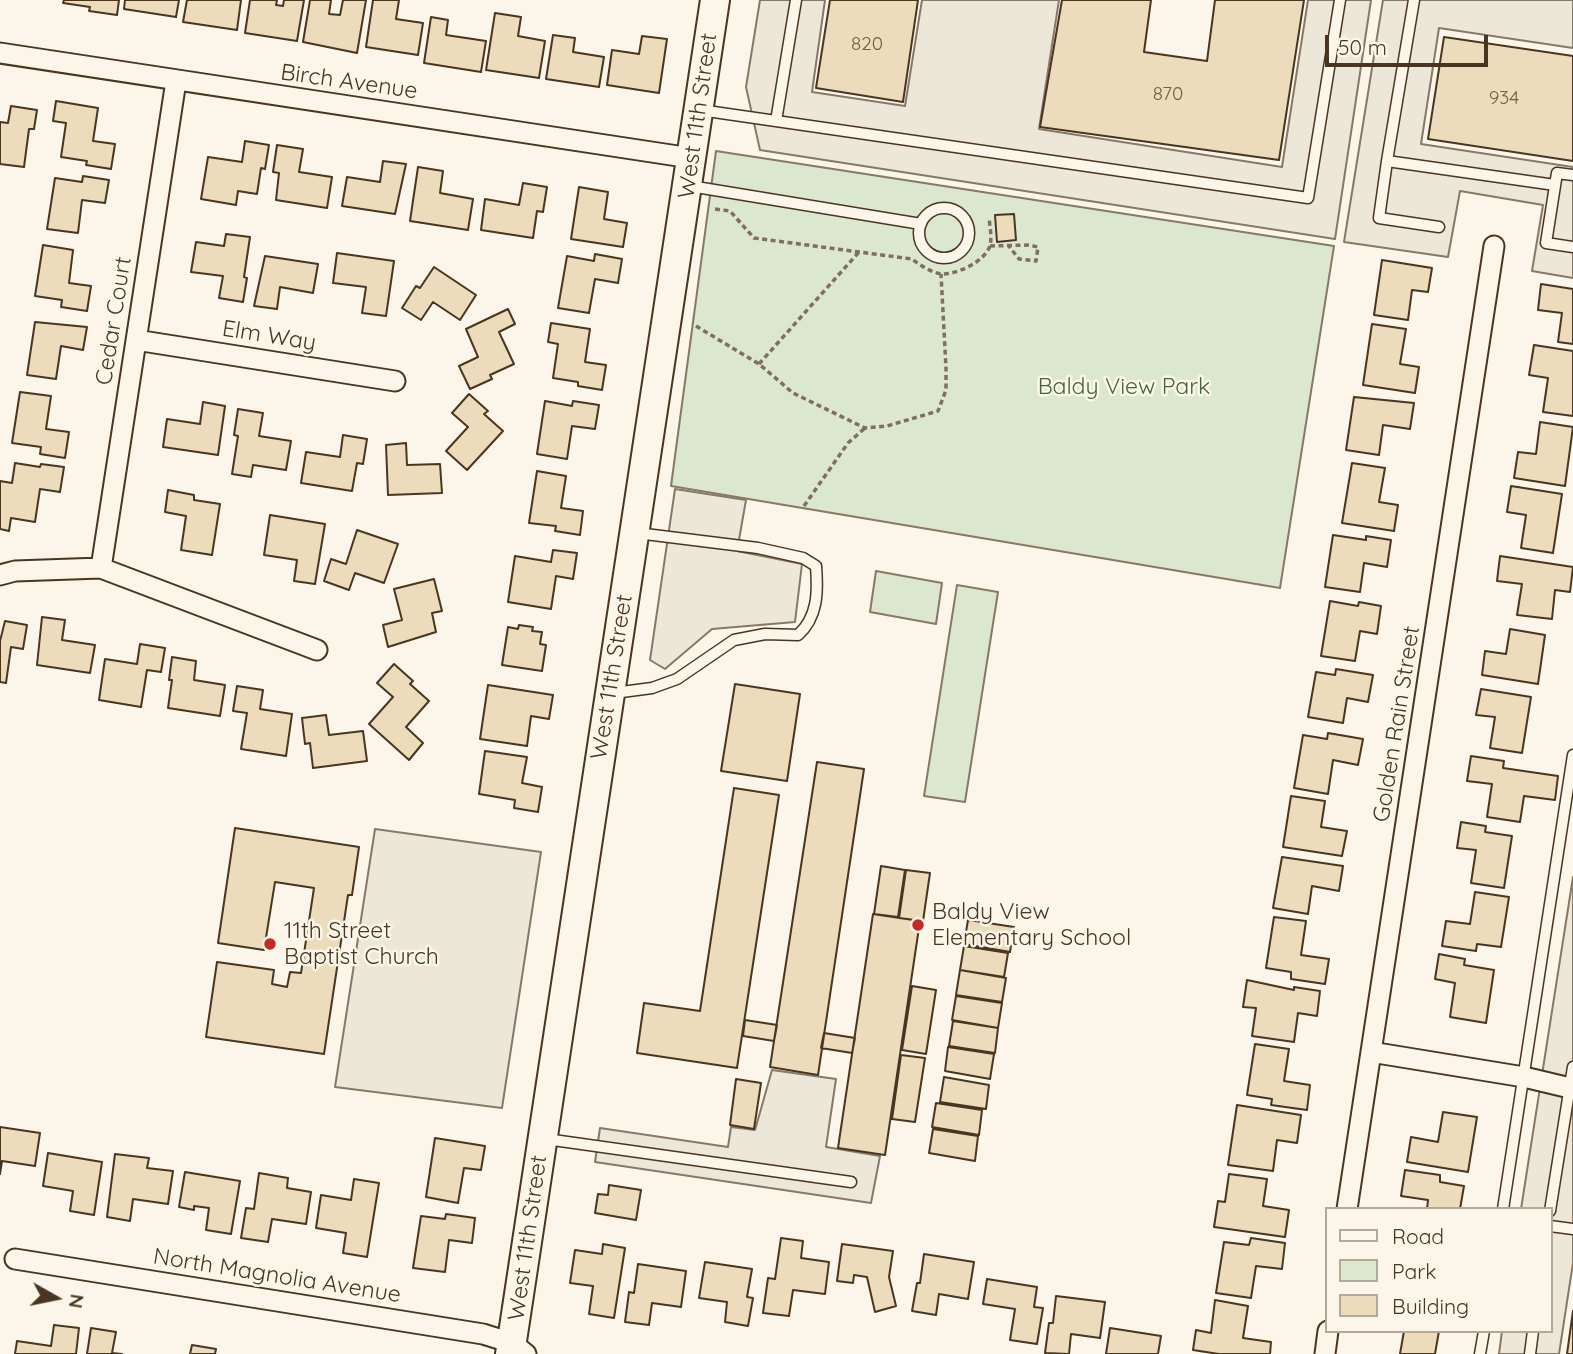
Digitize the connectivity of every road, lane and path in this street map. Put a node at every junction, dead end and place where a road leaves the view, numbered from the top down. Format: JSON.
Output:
{"nodes":[{"id":1,"x":715,"y":0,"type":"edge"},
{"id":2,"x":796,"y":0,"type":"edge"},
{"id":3,"x":1340,"y":0,"type":"edge"},
{"id":4,"x":1414,"y":0,"type":"edge"},
{"id":5,"x":0,"y":53,"type":"edge"},
{"id":6,"x":176,"y":81,"type":"junction"},
{"id":7,"x":698,"y":109,"type":"junction"},
{"id":8,"x":776,"y":121,"type":"junction"},
{"id":9,"x":691,"y":158,"type":"junction"},
{"id":10,"x":1387,"y":161,"type":"junction"},
{"id":11,"x":1573,"y":175,"type":"edge"},
{"id":12,"x":1555,"y":185,"type":"junction"},
{"id":13,"x":687,"y":186,"type":"junction"},
{"id":14,"x":715,"y":209,"type":"dead end"},
{"id":15,"x":989,"y":218,"type":"dead end"},
{"id":16,"x":920,"y":224,"type":"junction"},
{"id":17,"x":1439,"y":227,"type":"dead end"},
{"id":18,"x":1008,"y":245,"type":"junction"},
{"id":19,"x":990,"y":246,"type":"junction"},
{"id":20,"x":1494,"y":246,"type":"dead end"},
{"id":21,"x":1573,"y":247,"type":"edge"},
{"id":22,"x":859,"y":252,"type":"junction"},
{"id":23,"x":941,"y":274,"type":"junction"},
{"id":24,"x":696,"y":326,"type":"dead end"},
{"id":25,"x":136,"y":340,"type":"junction"},
{"id":26,"x":759,"y":364,"type":"junction"},
{"id":27,"x":395,"y":381,"type":"dead end"},
{"id":28,"x":865,"y":428,"type":"junction"},
{"id":29,"x":804,"y":506,"type":"dead end"},
{"id":30,"x":634,"y":533,"type":"junction"},
{"id":31,"x":101,"y":568,"type":"junction"},
{"id":32,"x":0,"y":575,"type":"edge"},
{"id":33,"x":317,"y":650,"type":"dead end"},
{"id":34,"x":610,"y":693,"type":"junction"},
{"id":35,"x":1573,"y":755,"type":"edge"},
{"id":36,"x":1371,"y":1052,"type":"junction"},
{"id":37,"x":1573,"y":1067,"type":"edge"},
{"id":38,"x":1524,"y":1077,"type":"junction"},
{"id":39,"x":1570,"y":1088,"type":"junction"},
{"id":40,"x":542,"y":1138,"type":"junction"},
{"id":41,"x":851,"y":1182,"type":"dead end"},
{"id":42,"x":1347,"y":1207,"type":"edge"},
{"id":43,"x":1503,"y":1207,"type":"edge"},
{"id":44,"x":1551,"y":1207,"type":"edge"},
{"id":45,"x":1552,"y":1226,"type":"edge"},
{"id":46,"x":1573,"y":1229,"type":"edge"},
{"id":47,"x":15,"y":1259,"type":"dead end"},
{"id":48,"x":1328,"y":1333,"type":"edge"},
{"id":49,"x":1484,"y":1333,"type":"edge"},
{"id":50,"x":1533,"y":1333,"type":"edge"},
{"id":51,"x":516,"y":1350,"type":"edge"},
{"id":52,"x":1325,"y":1354,"type":"edge"},
{"id":53,"x":1480,"y":1354,"type":"edge"},
{"id":54,"x":1530,"y":1354,"type":"edge"}],
"edges":[{"from":1,"to":7,"type":"street","name":"West 11th Street"},
{"from":2,"to":8,"type":"lane"},
{"from":3,"to":8,"type":"lane"},
{"from":4,"to":10,"type":"lane"},
{"from":5,"to":6,"type":"street","name":"Birch Avenue"},
{"from":6,"to":9,"type":"street","name":"Birch Avenue"},
{"from":6,"to":25,"type":"street","name":"Cedar Court"},
{"from":7,"to":8,"type":"lane"},
{"from":7,"to":9,"type":"street","name":"West 11th Street"},
{"from":9,"to":13,"type":"street","name":"West 11th Street"},
{"from":10,"to":12,"type":"lane"},
{"from":10,"to":17,"type":"lane"},
{"from":11,"to":12,"type":"lane"},
{"from":12,"to":21,"type":"lane"},
{"from":13,"to":16,"type":"lane"},
{"from":13,"to":30,"type":"street","name":"West 11th Street"},
{"from":14,"to":22,"type":"path"},
{"from":15,"to":19,"type":"path"},
{"from":16,"to":16,"type":"lane"},
{"from":18,"to":18,"type":"path"},
{"from":18,"to":19,"type":"path"},
{"from":19,"to":23,"type":"path"},
{"from":20,"to":36,"type":"street","name":"Golden Rain Street"},
{"from":22,"to":23,"type":"path"},
{"from":22,"to":26,"type":"path"},
{"from":23,"to":28,"type":"path"},
{"from":24,"to":26,"type":"path"},
{"from":25,"to":27,"type":"street","name":"Elm Way"},
{"from":25,"to":31,"type":"street","name":"Cedar Court"},
{"from":26,"to":28,"type":"path"},
{"from":28,"to":29,"type":"path"},
{"from":30,"to":34,"type":"street","name":"West 11th Street"},
{"from":30,"to":34,"type":"lane"},
{"from":31,"to":32,"type":"street"},
{"from":31,"to":33,"type":"street"},
{"from":34,"to":40,"type":"street","name":"West 11th Street"},
{"from":35,"to":38,"type":"lane"},
{"from":36,"to":38,"type":"street"},
{"from":36,"to":42,"type":"street","name":"Golden Rain Street"},
{"from":37,"to":39,"type":"lane"},
{"from":38,"to":39,"type":"street"},
{"from":38,"to":43,"type":"lane"},
{"from":39,"to":44,"type":"lane"},
{"from":40,"to":41,"type":"lane"},
{"from":40,"to":51,"type":"street","name":"West 11th Street"},
{"from":45,"to":46,"type":"lane"},
{"from":47,"to":51,"type":"street","name":"North Magnolia Avenue"},
{"from":48,"to":52,"type":"street"},
{"from":49,"to":53,"type":"lane"},
{"from":50,"to":54,"type":"lane"}]}
